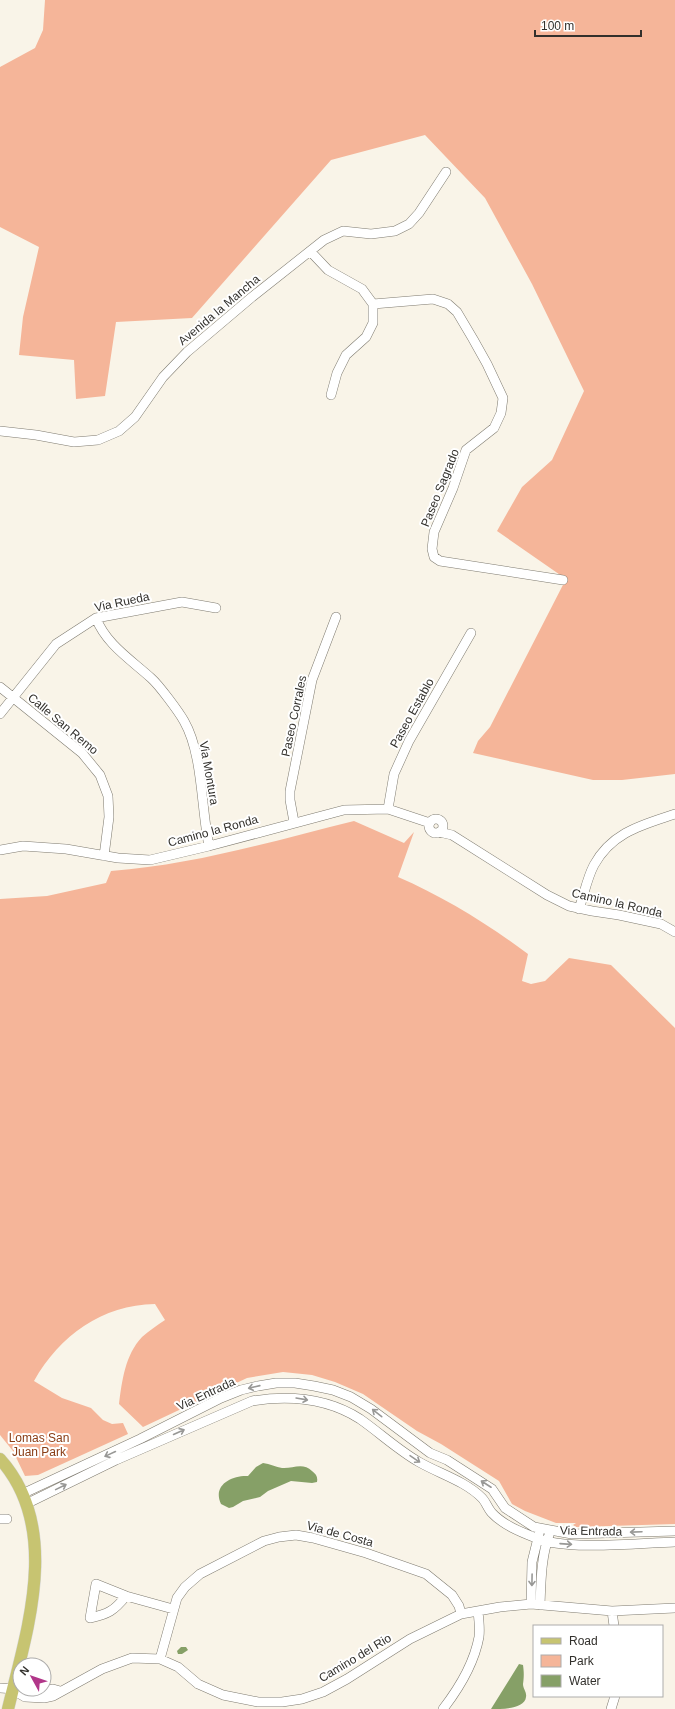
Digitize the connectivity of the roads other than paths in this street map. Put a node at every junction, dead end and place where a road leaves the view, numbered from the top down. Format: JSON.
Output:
{"nodes":[{"id":1,"x":446,"y":172,"type":"dead end"},
{"id":2,"x":310,"y":251,"type":"junction"},
{"id":3,"x":374,"y":304,"type":"junction"},
{"id":4,"x":331,"y":395,"type":"dead end"},
{"id":5,"x":0,"y":431,"type":"edge"},
{"id":6,"x":563,"y":580,"type":"dead end"},
{"id":7,"x":216,"y":608,"type":"dead end"},
{"id":8,"x":336,"y":617,"type":"dead end"},
{"id":9,"x":96,"y":618,"type":"junction"},
{"id":10,"x":471,"y":633,"type":"dead end"},
{"id":11,"x":0,"y":687,"type":"edge"},
{"id":12,"x":13,"y":697,"type":"junction"},
{"id":13,"x":0,"y":714,"type":"edge"},
{"id":14,"x":388,"y":809,"type":"junction"},
{"id":15,"x":675,"y":814,"type":"edge"},
{"id":16,"x":294,"y":822,"type":"junction"},
{"id":17,"x":209,"y":846,"type":"junction"},
{"id":18,"x":0,"y":850,"type":"edge"},
{"id":19,"x":104,"y":856,"type":"junction"},
{"id":20,"x":579,"y":909,"type":"junction"},
{"id":21,"x":675,"y":932,"type":"edge"},
{"id":22,"x":142,"y":1444,"type":"junction"},
{"id":23,"x":443,"y":1458,"type":"junction"},
{"id":24,"x":0,"y":1459,"type":"edge"},
{"id":25,"x":437,"y":1471,"type":"junction"},
{"id":26,"x":24,"y":1499,"type":"junction"},
{"id":27,"x":502,"y":1503,"type":"junction"},
{"id":28,"x":491,"y":1512,"type":"junction"},
{"id":29,"x":541,"y":1528,"type":"junction"},
{"id":30,"x":550,"y":1531,"type":"junction"},
{"id":31,"x":675,"y":1531,"type":"edge"},
{"id":32,"x":543,"y":1540,"type":"junction"},
{"id":33,"x":675,"y":1542,"type":"edge"},
{"id":34,"x":126,"y":1596,"type":"dead end"},
{"id":35,"x":535,"y":1604,"type":"junction"},
{"id":36,"x":675,"y":1608,"type":"edge"},
{"id":37,"x":173,"y":1609,"type":"junction"},
{"id":38,"x":478,"y":1612,"type":"junction"},
{"id":39,"x":612,"y":1612,"type":"junction"},
{"id":40,"x":461,"y":1614,"type":"junction"},
{"id":41,"x":614,"y":1625,"type":"edge"},
{"id":42,"x":20,"y":1657,"type":"edge"},
{"id":43,"x":160,"y":1659,"type":"junction"},
{"id":44,"x":0,"y":1688,"type":"edge"},
{"id":45,"x":52,"y":1689,"type":"edge"},
{"id":46,"x":12,"y":1690,"type":"edge"},
{"id":47,"x":12,"y":1694,"type":"edge"},
{"id":48,"x":615,"y":1697,"type":"edge"},
{"id":49,"x":8,"y":1709,"type":"edge"},
{"id":50,"x":443,"y":1709,"type":"edge"},
{"id":51,"x":611,"y":1709,"type":"edge"}],
"edges":[{"from":1,"to":2,"type":"street","name":"Avenida la Mancha"},
{"from":2,"to":3,"type":"street"},
{"from":2,"to":5,"type":"street","name":"Avenida la Mancha"},
{"from":3,"to":4,"type":"street"},
{"from":3,"to":6,"type":"street","name":"Paseo Sagrado"},
{"from":7,"to":9,"type":"street","name":"Via Rueda"},
{"from":8,"to":16,"type":"street","name":"Paseo Corrales"},
{"from":9,"to":12,"type":"street","name":"Via Rueda"},
{"from":9,"to":17,"type":"street","name":"Via Montura"},
{"from":10,"to":14,"type":"street","name":"Paseo Establo"},
{"from":11,"to":12,"type":"street","name":"Calle San Remo"},
{"from":12,"to":13,"type":"street","name":"Via Rueda"},
{"from":12,"to":19,"type":"street","name":"Calle San Remo"},
{"from":14,"to":16,"type":"street","name":"Camino la Ronda"},
{"from":14,"to":20,"type":"street","name":"Camino la Ronda"},
{"from":15,"to":20,"type":"street"},
{"from":16,"to":17,"type":"street","name":"Camino la Ronda"},
{"from":17,"to":19,"type":"street","name":"Camino la Ronda"},
{"from":18,"to":19,"type":"street","name":"Camino la Ronda"},
{"from":20,"to":21,"type":"street","name":"Camino la Ronda"},
{"from":23,"to":22,"type":"street","name":"Via Entrada","one_way":true},
{"from":22,"to":25,"type":"street","name":"Via Entrada","one_way":true},
{"from":22,"to":26,"type":"street","name":"Via Entrada"},
{"from":23,"to":25,"type":"street"},
{"from":27,"to":23,"type":"street","name":"Via Entrada","one_way":true},
{"from":24,"to":26,"type":"main road"},
{"from":25,"to":28,"type":"street","name":"Via Entrada"},
{"from":26,"to":42,"type":"main road"},
{"from":27,"to":28,"type":"street"},
{"from":27,"to":29,"type":"street","name":"Via Entrada"},
{"from":28,"to":32,"type":"street","name":"Via Entrada"},
{"from":29,"to":30,"type":"street","name":"Via Entrada"},
{"from":29,"to":32,"type":"street"},
{"from":31,"to":30,"type":"street","name":"Via Entrada","one_way":true},
{"from":30,"to":32,"type":"street"},
{"from":32,"to":33,"type":"street","name":"Via Entrada","one_way":true},
{"from":32,"to":35,"type":"street"},
{"from":34,"to":37,"type":"street"},
{"from":35,"to":38,"type":"street","name":"Camino del Rio"},
{"from":35,"to":39,"type":"street","name":"Camino del Rio"},
{"from":36,"to":39,"type":"street","name":"Camino del Rio"},
{"from":37,"to":40,"type":"street","name":"Via de Costa"},
{"from":37,"to":43,"type":"street","name":"Via de Costa"},
{"from":38,"to":40,"type":"street","name":"Camino del Rio"},
{"from":38,"to":50,"type":"street"},
{"from":39,"to":41,"type":"street"},
{"from":40,"to":43,"type":"street","name":"Camino del Rio"},
{"from":43,"to":45,"type":"street","name":"Camino del Rio"},
{"from":44,"to":46,"type":"street","name":"Camino del Rio"},
{"from":47,"to":49,"type":"main road"},
{"from":48,"to":51,"type":"street"}]}
